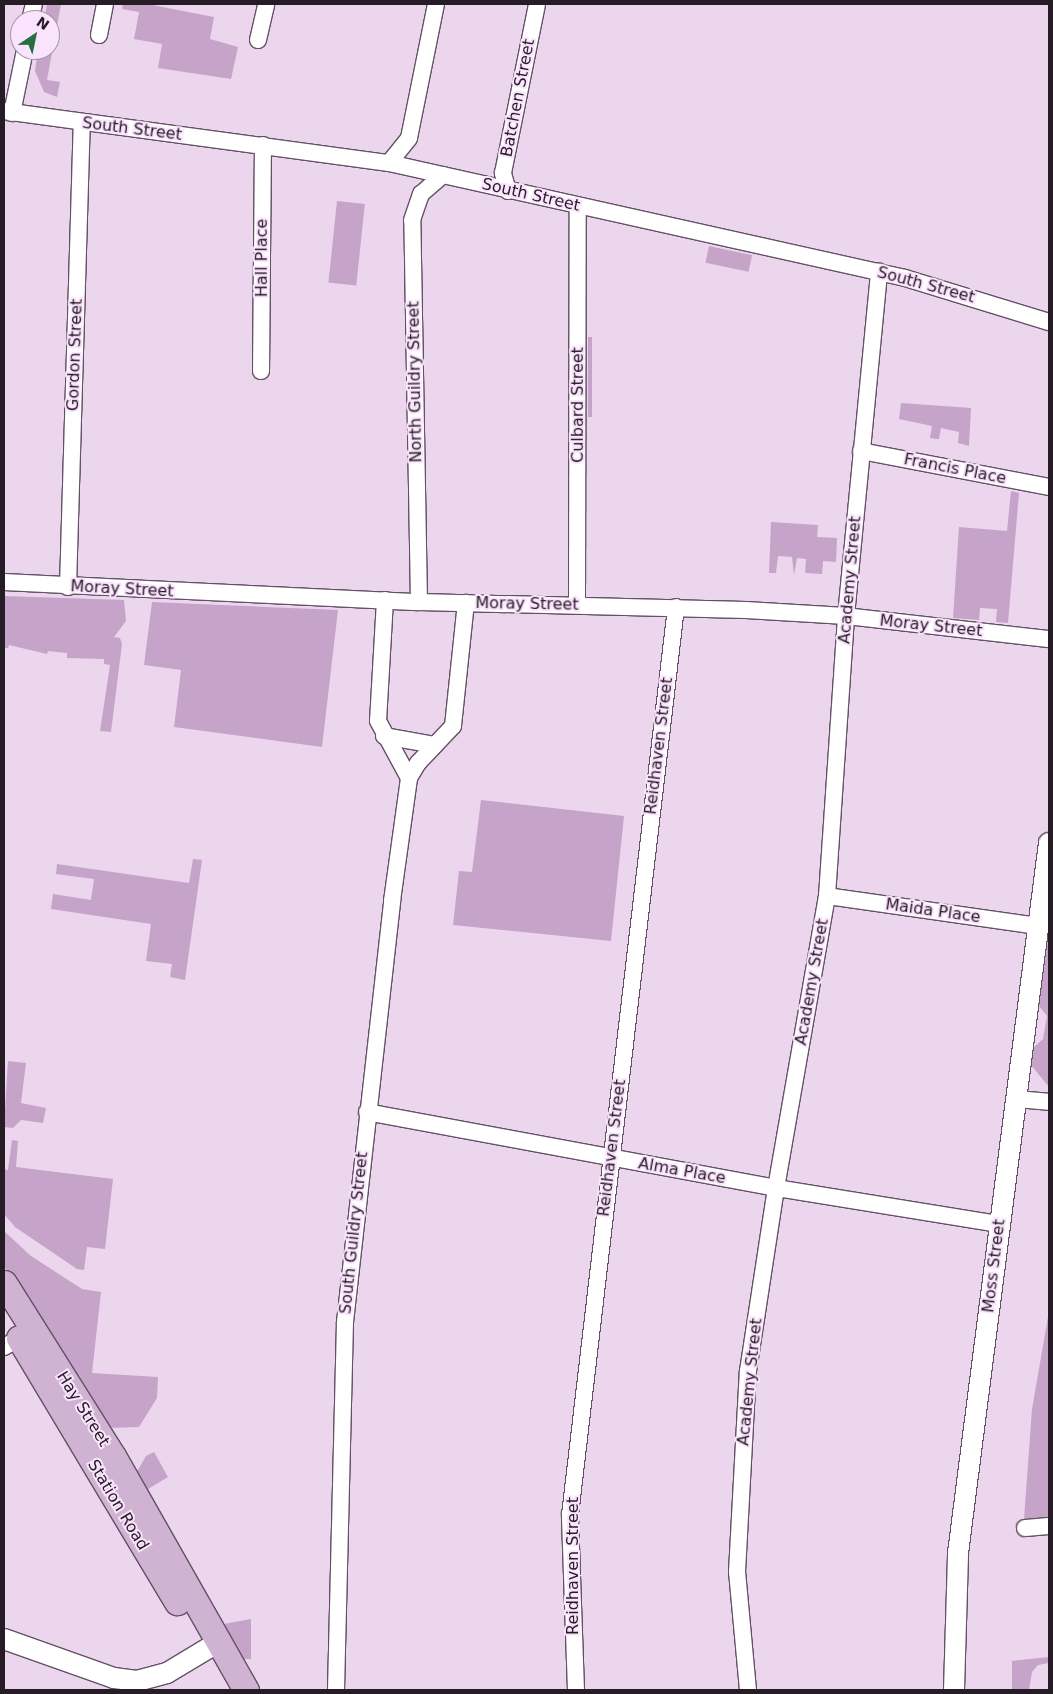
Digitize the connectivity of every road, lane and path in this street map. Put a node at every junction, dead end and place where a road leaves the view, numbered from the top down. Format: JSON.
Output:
{"nodes":[{"id":1,"x":105,"y":4,"type":"edge"},
{"id":2,"x":266,"y":4,"type":"edge"},
{"id":3,"x":436,"y":4,"type":"edge"},
{"id":4,"x":536,"y":4,"type":"edge"},
{"id":5,"x":99,"y":35,"type":"dead end"},
{"id":6,"x":258,"y":40,"type":"dead end"},
{"id":7,"x":22,"y":60,"type":"edge"},
{"id":8,"x":8,"y":112,"type":"edge"},
{"id":9,"x":82,"y":122,"type":"junction"},
{"id":10,"x":263,"y":145,"type":"junction"},
{"id":11,"x":389,"y":163,"type":"junction"},
{"id":12,"x":443,"y":175,"type":"junction"},
{"id":13,"x":508,"y":191,"type":"junction"},
{"id":14,"x":578,"y":206,"type":"junction"},
{"id":15,"x":879,"y":272,"type":"junction"},
{"id":16,"x":1049,"y":322,"type":"edge"},
{"id":17,"x":261,"y":371,"type":"dead end"},
{"id":18,"x":861,"y":451,"type":"junction"},
{"id":19,"x":1049,"y":487,"type":"edge"},
{"id":20,"x":4,"y":582,"type":"edge"},
{"id":21,"x":68,"y":587,"type":"junction"},
{"id":22,"x":385,"y":600,"type":"junction"},
{"id":23,"x":419,"y":602,"type":"junction"},
{"id":24,"x":466,"y":603,"type":"junction"},
{"id":25,"x":578,"y":605,"type":"junction"},
{"id":26,"x":676,"y":607,"type":"junction"},
{"id":27,"x":846,"y":616,"type":"junction"},
{"id":28,"x":1049,"y":639,"type":"edge"},
{"id":29,"x":384,"y":736,"type":"junction"},
{"id":30,"x":435,"y":745,"type":"junction"},
{"id":31,"x":408,"y":778,"type":"junction"},
{"id":32,"x":1049,"y":843,"type":"edge"},
{"id":33,"x":827,"y":896,"type":"junction"},
{"id":34,"x":1039,"y":926,"type":"junction"},
{"id":35,"x":1016,"y":1099,"type":"junction"},
{"id":36,"x":1049,"y":1102,"type":"edge"},
{"id":37,"x":367,"y":1112,"type":"junction"},
{"id":38,"x":611,"y":1158,"type":"junction"},
{"id":39,"x":776,"y":1188,"type":"junction"},
{"id":40,"x":999,"y":1224,"type":"junction"},
{"id":41,"x":4,"y":1283,"type":"edge"},
{"id":42,"x":4,"y":1312,"type":"edge"},
{"id":43,"x":19,"y":1339,"type":"edge"},
{"id":44,"x":1049,"y":1526,"type":"edge"},
{"id":45,"x":1025,"y":1528,"type":"dead end"},
{"id":46,"x":4,"y":1639,"type":"edge"},
{"id":47,"x":211,"y":1646,"type":"junction"},
{"id":48,"x":242,"y":1690,"type":"edge"},
{"id":49,"x":246,"y":1690,"type":"edge"},
{"id":50,"x":336,"y":1690,"type":"edge"},
{"id":51,"x":576,"y":1690,"type":"edge"},
{"id":52,"x":748,"y":1690,"type":"edge"},
{"id":53,"x":954,"y":1690,"type":"edge"}],
"edges":[{"from":1,"to":5,"type":"street"},
{"from":2,"to":6,"type":"street"},
{"from":3,"to":11,"type":"street"},
{"from":4,"to":13,"type":"street","name":"Batchen Street"},
{"from":7,"to":8,"type":"street"},
{"from":8,"to":9,"type":"street","name":"South Street"},
{"from":9,"to":10,"type":"street","name":"South Street"},
{"from":9,"to":21,"type":"street","name":"Gordon Street"},
{"from":10,"to":11,"type":"street","name":"South Street"},
{"from":10,"to":17,"type":"street","name":"Hall Place"},
{"from":11,"to":12,"type":"street","name":"South Street"},
{"from":12,"to":13,"type":"street","name":"South Street"},
{"from":12,"to":23,"type":"street","name":"North Guildry Street"},
{"from":13,"to":14,"type":"street","name":"South Street"},
{"from":14,"to":15,"type":"street","name":"South Street"},
{"from":14,"to":25,"type":"street","name":"Culbard Street"},
{"from":15,"to":16,"type":"street","name":"South Street"},
{"from":15,"to":18,"type":"street","name":"Academy Street"},
{"from":18,"to":19,"type":"street","name":"Francis Place"},
{"from":18,"to":27,"type":"street","name":"Academy Street"},
{"from":20,"to":21,"type":"street","name":"Moray Street"},
{"from":21,"to":22,"type":"street","name":"Moray Street"},
{"from":22,"to":23,"type":"street","name":"Moray Street"},
{"from":22,"to":29,"type":"street"},
{"from":23,"to":24,"type":"street","name":"Moray Street"},
{"from":24,"to":25,"type":"street","name":"Moray Street"},
{"from":24,"to":30,"type":"street"},
{"from":25,"to":26,"type":"street","name":"Moray Street"},
{"from":26,"to":27,"type":"street","name":"Moray Street"},
{"from":26,"to":38,"type":"street","name":"Reidhaven Street"},
{"from":27,"to":28,"type":"street","name":"Moray Street"},
{"from":27,"to":33,"type":"street","name":"Academy Street"},
{"from":29,"to":30,"type":"street"},
{"from":29,"to":31,"type":"street"},
{"from":30,"to":31,"type":"street"},
{"from":31,"to":37,"type":"street","name":"South Guildry Street"},
{"from":32,"to":34,"type":"street","name":"Moss Street"},
{"from":33,"to":34,"type":"street","name":"Maida Place"},
{"from":33,"to":39,"type":"street","name":"Academy Street"},
{"from":34,"to":35,"type":"street","name":"Moss Street"},
{"from":35,"to":36,"type":"street"},
{"from":35,"to":40,"type":"street","name":"Moss Street"},
{"from":37,"to":38,"type":"street","name":"Alma Place"},
{"from":37,"to":50,"type":"street","name":"South Guildry Street"},
{"from":38,"to":39,"type":"street","name":"Alma Place"},
{"from":38,"to":51,"type":"street","name":"Reidhaven Street"},
{"from":39,"to":40,"type":"street","name":"Alma Place"},
{"from":39,"to":52,"type":"street","name":"Academy Street"},
{"from":40,"to":53,"type":"street","name":"Moss Street"},
{"from":41,"to":43,"type":"main road","name":"Hay Street"},
{"from":42,"to":43,"type":"main road"},
{"from":43,"to":47,"type":"main road","name":"Hay Street"},
{"from":44,"to":45,"type":"street"},
{"from":46,"to":47,"type":"street"},
{"from":47,"to":48,"type":"main road"},
{"from":47,"to":49,"type":"main road"}]}
